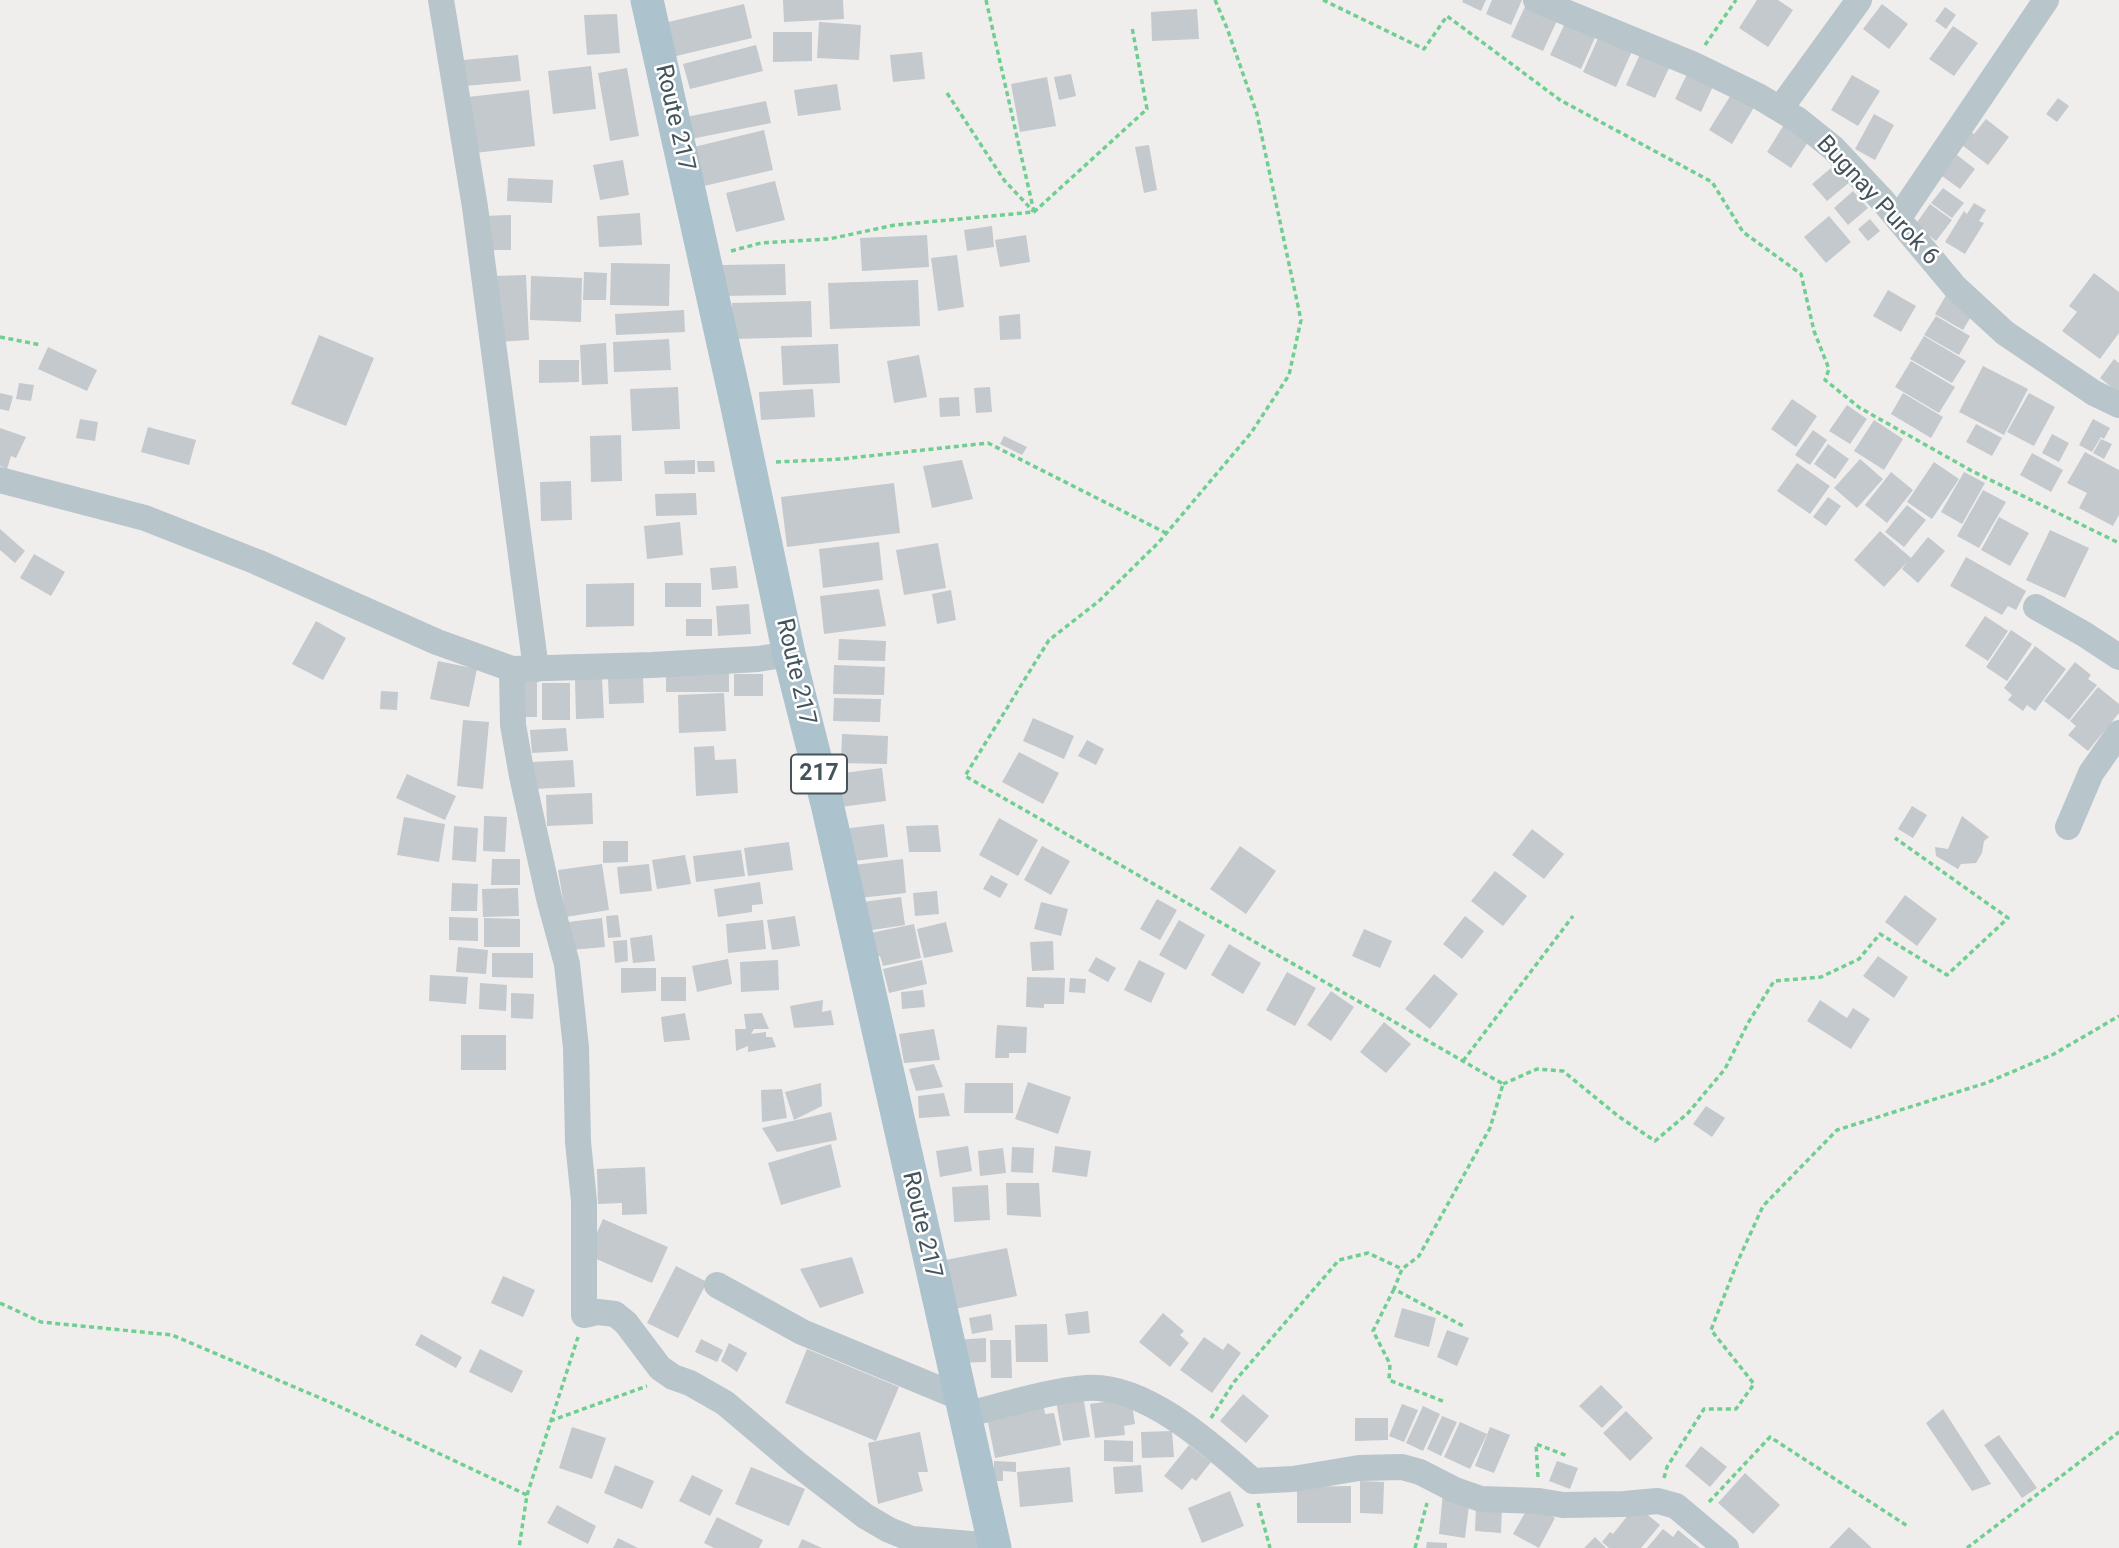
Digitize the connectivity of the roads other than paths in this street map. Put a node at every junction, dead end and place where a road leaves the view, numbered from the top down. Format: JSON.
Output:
{"nodes":[{"id":1,"x":441,"y":0,"type":"edge"},
{"id":2,"x":647,"y":0,"type":"edge"},
{"id":3,"x":1536,"y":0,"type":"edge"},
{"id":4,"x":1859,"y":0,"type":"edge"},
{"id":5,"x":2046,"y":0,"type":"edge"},
{"id":6,"x":1780,"y":109,"type":"junction"},
{"id":7,"x":1898,"y":219,"type":"junction"},
{"id":8,"x":2119,"y":405,"type":"edge"},
{"id":9,"x":0,"y":480,"type":"edge"},
{"id":10,"x":2036,"y":607,"type":"dead end"},
{"id":11,"x":789,"y":654,"type":"junction"},
{"id":12,"x":2119,"y":657,"type":"edge"},
{"id":13,"x":524,"y":669,"type":"junction"},
{"id":14,"x":2119,"y":733,"type":"edge"},
{"id":15,"x":2068,"y":827,"type":"dead end"},
{"id":16,"x":717,"y":1285,"type":"dead end"},
{"id":17,"x":962,"y":1406,"type":"junction"},
{"id":18,"x":995,"y":1547,"type":"edge"},
{"id":19,"x":1726,"y":1548,"type":"edge"}],
"edges":[{"from":1,"to":13,"type":"street"},
{"from":2,"to":11,"type":"main road","name":"Route 217","number":"217"},
{"from":3,"to":6,"type":"street","name":"Bugnay Purok 6"},
{"from":4,"to":6,"type":"street"},
{"from":5,"to":7,"type":"street"},
{"from":6,"to":7,"type":"street","name":"Bugnay Purok 6"},
{"from":7,"to":8,"type":"street","name":"Bugnay Purok 6"},
{"from":9,"to":13,"type":"street"},
{"from":10,"to":12,"type":"street"},
{"from":11,"to":13,"type":"street"},
{"from":11,"to":17,"type":"main road","name":"Route 217","number":"217"},
{"from":13,"to":18,"type":"street"},
{"from":14,"to":15,"type":"street"},
{"from":16,"to":17,"type":"street"},
{"from":17,"to":18,"type":"main road","name":"Route 217","number":"217"},
{"from":17,"to":19,"type":"street"}]}
